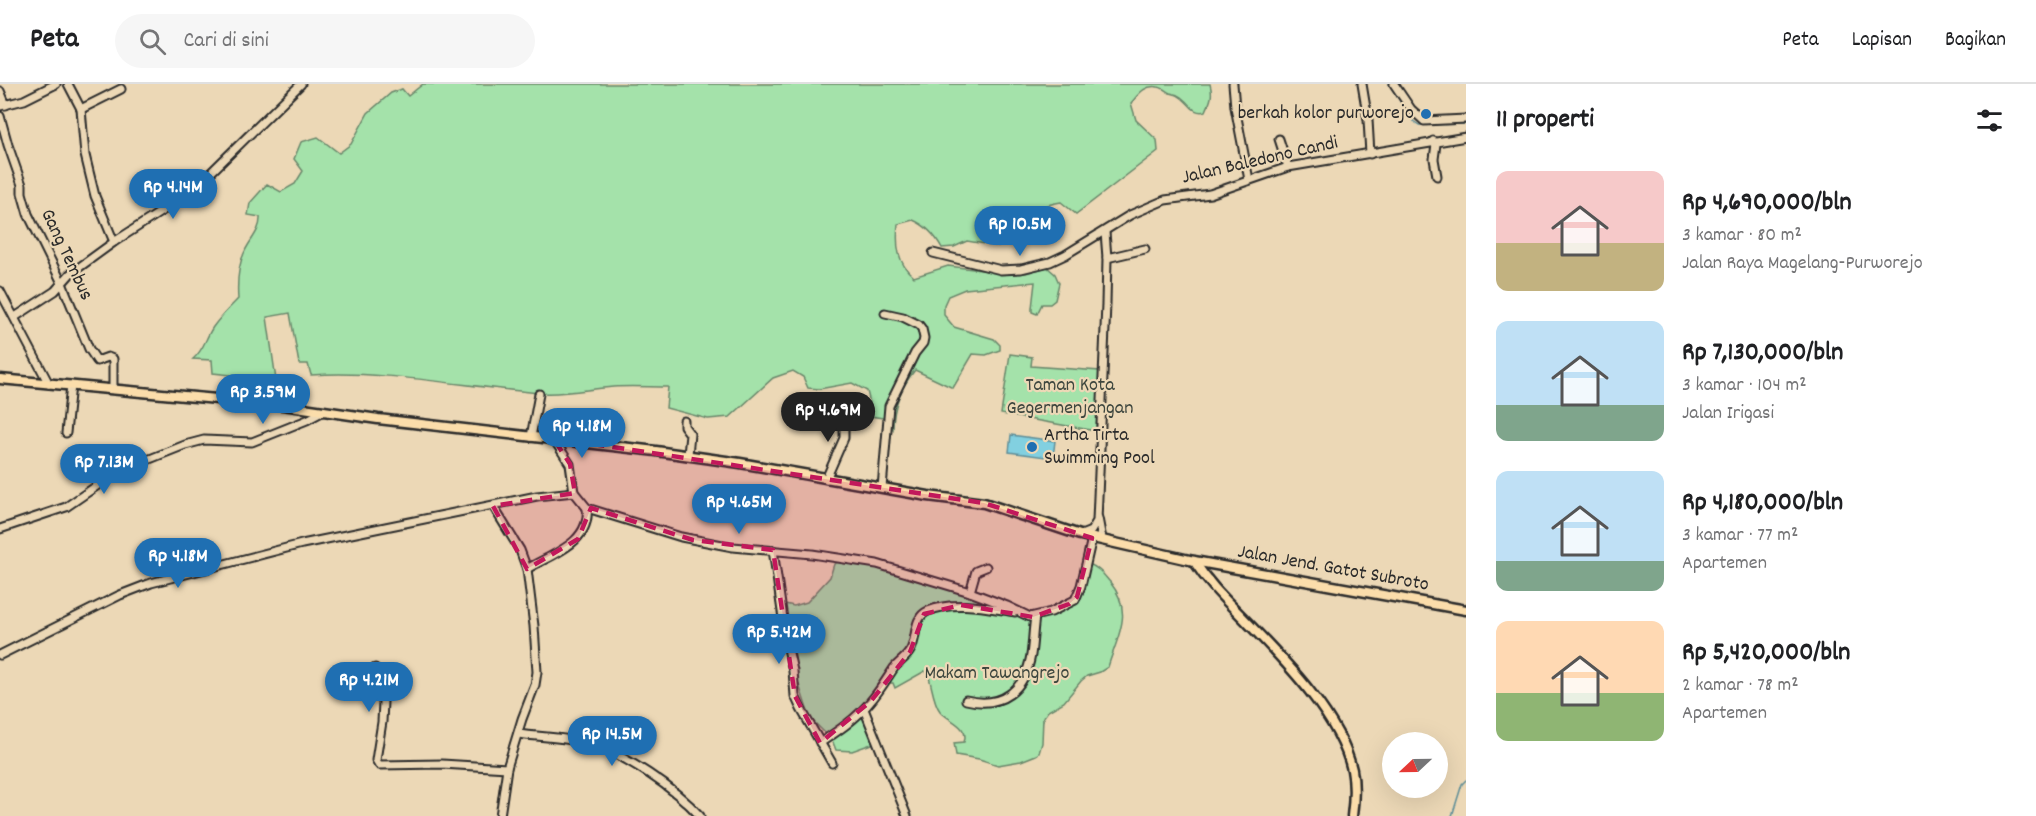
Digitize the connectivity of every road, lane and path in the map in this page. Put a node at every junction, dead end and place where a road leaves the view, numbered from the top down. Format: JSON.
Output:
{"nodes":[{"id":1,"x":56,"y":84,"type":"edge"},
{"id":2,"x":68,"y":84,"type":"edge"},
{"id":3,"x":301,"y":84,"type":"edge"},
{"id":4,"x":1233,"y":84,"type":"edge"},
{"id":5,"x":1362,"y":84,"type":"edge"},
{"id":6,"x":1394,"y":84,"type":"edge"},
{"id":7,"x":121,"y":89,"type":"dead end"},
{"id":8,"x":0,"y":91,"type":"edge"},
{"id":9,"x":3,"y":106,"type":"edge"},
{"id":10,"x":81,"y":109,"type":"junction"},
{"id":11,"x":0,"y":116,"type":"edge"},
{"id":12,"x":1466,"y":118,"type":"edge"},
{"id":13,"x":1466,"y":137,"type":"edge"},
{"id":14,"x":1279,"y":139,"type":"dead end"},
{"id":15,"x":1433,"y":141,"type":"junction"},
{"id":16,"x":1370,"y":154,"type":"junction"},
{"id":17,"x":1288,"y":167,"type":"junction"},
{"id":18,"x":1437,"y":176,"type":"dead end"},
{"id":19,"x":1249,"y":180,"type":"junction"},
{"id":20,"x":1105,"y":232,"type":"junction"},
{"id":21,"x":114,"y":242,"type":"junction"},
{"id":22,"x":1145,"y":249,"type":"dead end"},
{"id":23,"x":933,"y":253,"type":"dead end"},
{"id":24,"x":1107,"y":258,"type":"junction"},
{"id":25,"x":62,"y":283,"type":"junction"},
{"id":26,"x":0,"y":291,"type":"edge"},
{"id":27,"x":885,"y":313,"type":"dead end"},
{"id":28,"x":15,"y":317,"type":"junction"},
{"id":29,"x":0,"y":379,"type":"edge"},
{"id":30,"x":49,"y":384,"type":"junction"},
{"id":31,"x":71,"y":385,"type":"junction"},
{"id":32,"x":113,"y":389,"type":"junction"},
{"id":33,"x":539,"y":394,"type":"dead end"},
{"id":34,"x":844,"y":410,"type":"dead end"},
{"id":35,"x":324,"y":411,"type":"junction"},
{"id":36,"x":684,"y":421,"type":"dead end"},
{"id":37,"x":66,"y":433,"type":"dead end"},
{"id":38,"x":531,"y":437,"type":"junction"},
{"id":39,"x":553,"y":438,"type":"junction"},
{"id":40,"x":688,"y":455,"type":"junction"},
{"id":41,"x":826,"y":479,"type":"junction"},
{"id":42,"x":882,"y":488,"type":"junction"},
{"id":43,"x":574,"y":492,"type":"junction"},
{"id":44,"x":493,"y":506,"type":"junction"},
{"id":45,"x":587,"y":508,"type":"junction"},
{"id":46,"x":1097,"y":515,"type":"junction"},
{"id":47,"x":0,"y":529,"type":"edge"},
{"id":48,"x":1080,"y":535,"type":"junction"},
{"id":49,"x":1092,"y":538,"type":"junction"},
{"id":50,"x":1102,"y":539,"type":"junction"},
{"id":51,"x":773,"y":550,"type":"junction"},
{"id":52,"x":1194,"y":561,"type":"junction"},
{"id":53,"x":986,"y":567,"type":"dead end"},
{"id":54,"x":527,"y":568,"type":"junction"},
{"id":55,"x":970,"y":592,"type":"junction"},
{"id":56,"x":1466,"y":610,"type":"edge"},
{"id":57,"x":1018,"y":612,"type":"junction"},
{"id":58,"x":1035,"y":616,"type":"junction"},
{"id":59,"x":0,"y":655,"type":"edge"},
{"id":60,"x":375,"y":668,"type":"dead end"},
{"id":61,"x":966,"y":700,"type":"dead end"},
{"id":62,"x":864,"y":709,"type":"junction"},
{"id":63,"x":518,"y":734,"type":"junction"},
{"id":64,"x":820,"y":743,"type":"junction"},
{"id":65,"x":832,"y":763,"type":"dead end"},
{"id":66,"x":507,"y":768,"type":"junction"},
{"id":67,"x":500,"y":816,"type":"edge"},
{"id":68,"x":700,"y":816,"type":"edge"},
{"id":69,"x":907,"y":816,"type":"edge"},
{"id":70,"x":1352,"y":816,"type":"edge"}],
"edges":[{"from":1,"to":9,"type":"street"},
{"from":2,"to":10,"type":"street"},
{"from":3,"to":21,"type":"street"},
{"from":4,"to":19,"type":"street"},
{"from":5,"to":16,"type":"street"},
{"from":6,"to":12,"type":"street"},
{"from":7,"to":10,"type":"street"},
{"from":8,"to":9,"type":"street"},
{"from":10,"to":21,"type":"street"},
{"from":11,"to":25,"type":"street","name":"Gang Tembus"},
{"from":13,"to":15,"type":"street","name":"Jalan Baledono Candi"},
{"from":14,"to":17,"type":"street"},
{"from":15,"to":16,"type":"street","name":"Jalan Baledono Candi"},
{"from":15,"to":18,"type":"street"},
{"from":16,"to":17,"type":"street","name":"Jalan Baledono Candi"},
{"from":17,"to":19,"type":"street","name":"Jalan Baledono Candi"},
{"from":19,"to":20,"type":"street","name":"Jalan Baledono Candi"},
{"from":20,"to":23,"type":"street","name":"Jalan Baledono Candi"},
{"from":20,"to":24,"type":"street"},
{"from":21,"to":25,"type":"street"},
{"from":22,"to":24,"type":"street"},
{"from":24,"to":46,"type":"street"},
{"from":25,"to":28,"type":"street"},
{"from":25,"to":32,"type":"street","name":"Gang Tembus"},
{"from":26,"to":28,"type":"street"},
{"from":27,"to":42,"type":"street"},
{"from":28,"to":30,"type":"street"},
{"from":29,"to":30,"type":"main road","name":"Jalan Jend. Gatot Subroto"},
{"from":30,"to":31,"type":"main road","name":"Jalan Jend. Gatot Subroto"},
{"from":31,"to":32,"type":"main road","name":"Jalan Jend. Gatot Subroto"},
{"from":31,"to":37,"type":"street"},
{"from":32,"to":35,"type":"main road","name":"Jalan Jend. Gatot Subroto"},
{"from":33,"to":38,"type":"street"},
{"from":34,"to":41,"type":"street"},
{"from":35,"to":38,"type":"main road","name":"Jalan Jend. Gatot Subroto"},
{"from":35,"to":47,"type":"street"},
{"from":36,"to":40,"type":"street"},
{"from":38,"to":39,"type":"main road","name":"Jalan Jend. Gatot Subroto"},
{"from":39,"to":40,"type":"main road","name":"Jalan Jend. Gatot Subroto"},
{"from":39,"to":43,"type":"street"},
{"from":40,"to":41,"type":"main road","name":"Jalan Jend. Gatot Subroto"},
{"from":41,"to":42,"type":"main road","name":"Jalan Jend. Gatot Subroto"},
{"from":42,"to":48,"type":"main road","name":"Jalan Jend. Gatot Subroto"},
{"from":43,"to":44,"type":"street"},
{"from":43,"to":45,"type":"street"},
{"from":44,"to":54,"type":"street"},
{"from":44,"to":59,"type":"street"},
{"from":45,"to":51,"type":"street"},
{"from":45,"to":54,"type":"street"},
{"from":46,"to":48,"type":"street"},
{"from":46,"to":50,"type":"street"},
{"from":48,"to":49,"type":"main road","name":"Jalan Jend. Gatot Subroto"},
{"from":49,"to":50,"type":"main road","name":"Jalan Jend. Gatot Subroto"},
{"from":49,"to":58,"type":"street"},
{"from":50,"to":52,"type":"main road","name":"Jalan Jend. Gatot Subroto"},
{"from":51,"to":55,"type":"street"},
{"from":51,"to":64,"type":"street"},
{"from":52,"to":56,"type":"main road","name":"Jalan Jend. Gatot Subroto"},
{"from":52,"to":70,"type":"main road"},
{"from":53,"to":55,"type":"street"},
{"from":54,"to":63,"type":"street"},
{"from":55,"to":57,"type":"street"},
{"from":57,"to":58,"type":"street"},
{"from":57,"to":62,"type":"street"},
{"from":58,"to":61,"type":"street"},
{"from":60,"to":66,"type":"street"},
{"from":62,"to":64,"type":"street"},
{"from":62,"to":69,"type":"street"},
{"from":63,"to":66,"type":"street"},
{"from":63,"to":68,"type":"street"},
{"from":64,"to":65,"type":"street"},
{"from":66,"to":67,"type":"street"}]}
